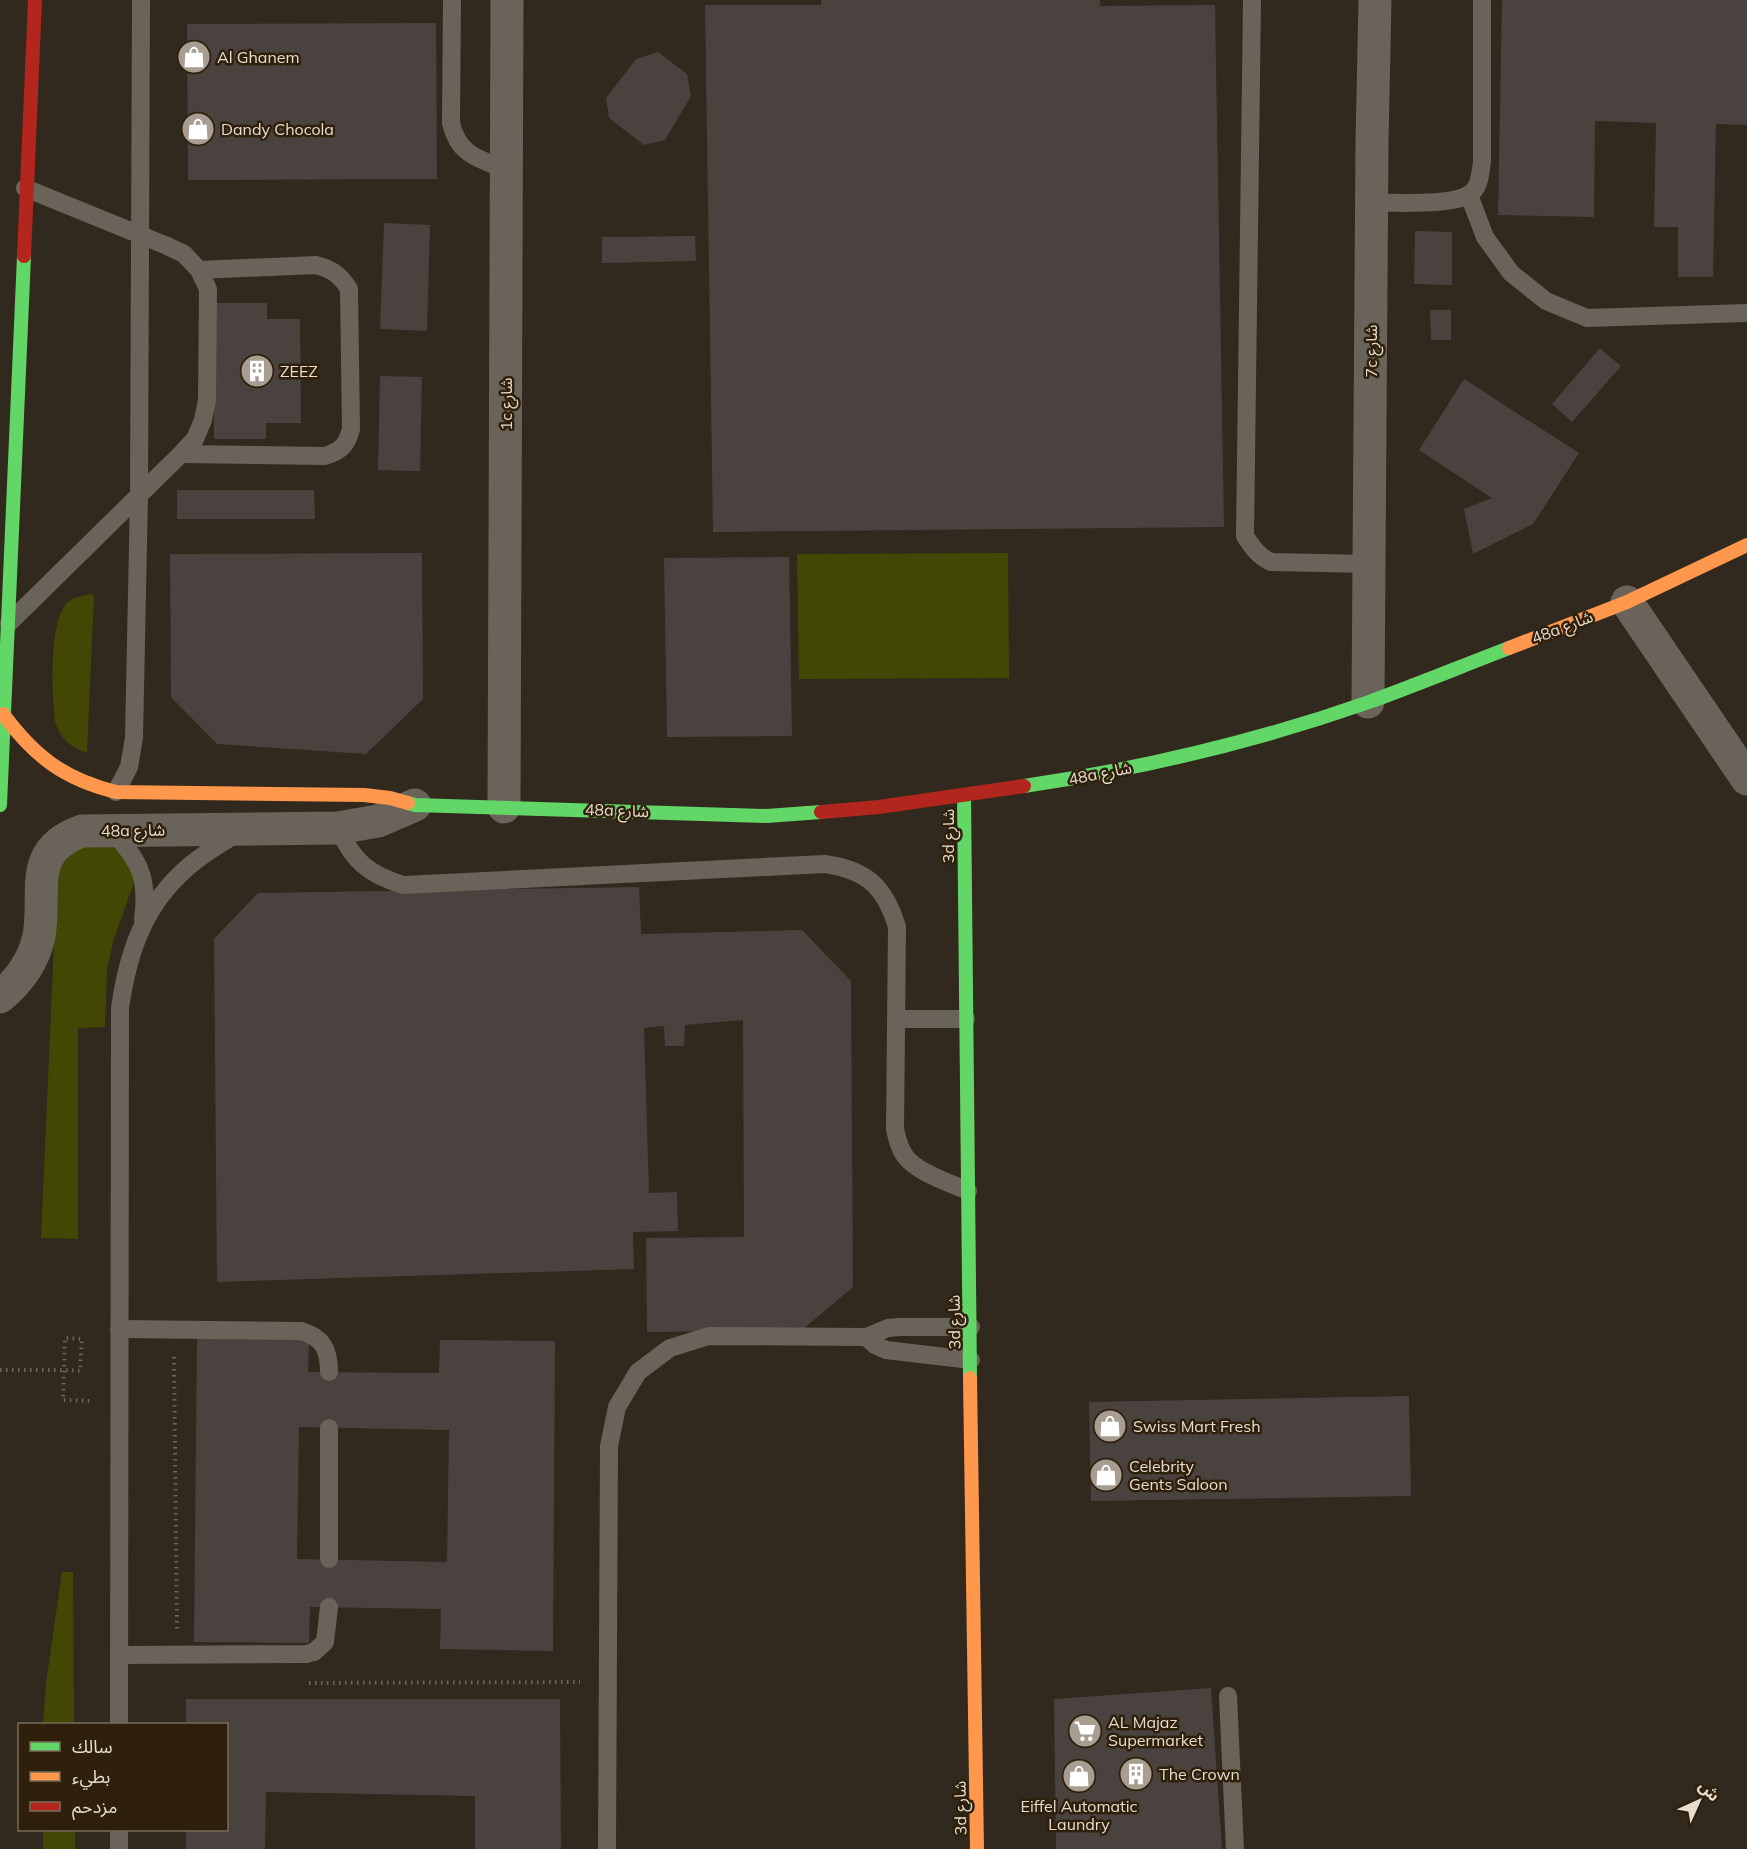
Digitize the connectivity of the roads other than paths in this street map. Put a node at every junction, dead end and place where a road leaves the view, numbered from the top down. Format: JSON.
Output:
{"nodes":[{"id":1,"x":35,"y":0,"type":"edge"},
{"id":2,"x":141,"y":0,"type":"edge"},
{"id":3,"x":452,"y":0,"type":"edge"},
{"id":4,"x":507,"y":0,"type":"edge"},
{"id":5,"x":1252,"y":0,"type":"edge"},
{"id":6,"x":1375,"y":0,"type":"edge"},
{"id":7,"x":1482,"y":0,"type":"edge"},
{"id":8,"x":20,"y":19,"type":"dead end"},
{"id":9,"x":33,"y":34,"type":"junction"},
{"id":10,"x":507,"y":170,"type":"junction"},
{"id":11,"x":26,"y":188,"type":"junction"},
{"id":12,"x":1469,"y":195,"type":"junction"},
{"id":13,"x":1373,"y":203,"type":"junction"},
{"id":14,"x":140,"y":234,"type":"junction"},
{"id":15,"x":199,"y":270,"type":"junction"},
{"id":16,"x":1747,"y":313,"type":"edge"},
{"id":17,"x":181,"y":454,"type":"junction"},
{"id":18,"x":139,"y":495,"type":"junction"},
{"id":19,"x":1747,"y":544,"type":"edge"},
{"id":20,"x":1370,"y":564,"type":"junction"},
{"id":21,"x":1627,"y":602,"type":"junction"},
{"id":22,"x":8,"y":624,"type":"junction"},
{"id":23,"x":1368,"y":702,"type":"junction"},
{"id":24,"x":3,"y":714,"type":"junction"},
{"id":25,"x":1747,"y":779,"type":"edge"},
{"id":26,"x":116,"y":792,"type":"junction"},
{"id":27,"x":964,"y":795,"type":"junction"},
{"id":28,"x":0,"y":805,"type":"edge"},
{"id":29,"x":415,"y":805,"type":"junction"},
{"id":30,"x":504,"y":807,"type":"junction"},
{"id":31,"x":338,"y":828,"type":"junction"},
{"id":32,"x":244,"y":829,"type":"junction"},
{"id":33,"x":112,"y":831,"type":"junction"},
{"id":34,"x":142,"y":923,"type":"junction"},
{"id":35,"x":0,"y":997,"type":"edge"},
{"id":36,"x":896,"y":1019,"type":"junction"},
{"id":37,"x":966,"y":1019,"type":"junction"},
{"id":38,"x":968,"y":1191,"type":"junction"},
{"id":39,"x":971,"y":1327,"type":"junction"},
{"id":40,"x":119,"y":1329,"type":"junction"},
{"id":41,"x":866,"y":1337,"type":"junction"},
{"id":42,"x":971,"y":1360,"type":"junction"},
{"id":43,"x":329,"y":1372,"type":"dead end"},
{"id":44,"x":329,"y":1428,"type":"dead end"},
{"id":45,"x":328,"y":1559,"type":"dead end"},
{"id":46,"x":329,"y":1607,"type":"dead end"},
{"id":47,"x":119,"y":1655,"type":"junction"},
{"id":48,"x":1228,"y":1696,"type":"dead end"},
{"id":49,"x":119,"y":1723,"type":"edge"},
{"id":50,"x":119,"y":1831,"type":"edge"},
{"id":51,"x":119,"y":1849,"type":"edge"},
{"id":52,"x":607,"y":1849,"type":"edge"},
{"id":53,"x":977,"y":1849,"type":"edge"},
{"id":54,"x":1235,"y":1849,"type":"edge"}],
"edges":[{"from":1,"to":9,"type":"street"},
{"from":2,"to":14,"type":"lane"},
{"from":3,"to":10,"type":"lane"},
{"from":4,"to":10,"type":"street","name":"1c شارع"},
{"from":5,"to":20,"type":"lane"},
{"from":6,"to":13,"type":"street","name":"7c شارع"},
{"from":7,"to":12,"type":"lane"},
{"from":8,"to":9,"type":"street"},
{"from":9,"to":11,"type":"street"},
{"from":10,"to":30,"type":"street","name":"1c شارع"},
{"from":11,"to":14,"type":"lane"},
{"from":11,"to":22,"type":"street"},
{"from":12,"to":13,"type":"lane"},
{"from":12,"to":16,"type":"lane"},
{"from":13,"to":20,"type":"street","name":"7c شارع"},
{"from":14,"to":15,"type":"lane"},
{"from":14,"to":18,"type":"lane"},
{"from":15,"to":17,"type":"lane"},
{"from":15,"to":17,"type":"lane"},
{"from":17,"to":18,"type":"lane"},
{"from":18,"to":22,"type":"lane"},
{"from":18,"to":26,"type":"lane"},
{"from":19,"to":21,"type":"street","name":"48a شارع"},
{"from":20,"to":23,"type":"street","name":"7c شارع"},
{"from":21,"to":23,"type":"street","name":"48a شارع"},
{"from":21,"to":25,"type":"street"},
{"from":22,"to":24,"type":"street"},
{"from":23,"to":27,"type":"street","name":"48a شارع"},
{"from":24,"to":26,"type":"street","name":"48a شارع"},
{"from":24,"to":28,"type":"street"},
{"from":26,"to":29,"type":"street","name":"48a شارع"},
{"from":27,"to":30,"type":"street","name":"48a شارع"},
{"from":27,"to":37,"type":"street","name":"3d شارع"},
{"from":29,"to":30,"type":"street","name":"48a شارع"},
{"from":29,"to":31,"type":"street","name":"48a شارع"},
{"from":31,"to":32,"type":"street","name":"48a شارع"},
{"from":31,"to":36,"type":"lane"},
{"from":32,"to":33,"type":"street","name":"48a شارع"},
{"from":32,"to":34,"type":"lane"},
{"from":33,"to":34,"type":"lane"},
{"from":33,"to":35,"type":"street","name":"48a شارع"},
{"from":34,"to":40,"type":"lane"},
{"from":36,"to":37,"type":"lane"},
{"from":36,"to":38,"type":"lane"},
{"from":37,"to":38,"type":"street","name":"3d شارع"},
{"from":38,"to":39,"type":"street","name":"3d شارع"},
{"from":39,"to":41,"type":"lane"},
{"from":39,"to":42,"type":"street","name":"3d شارع"},
{"from":40,"to":43,"type":"lane"},
{"from":40,"to":47,"type":"lane"},
{"from":41,"to":42,"type":"lane"},
{"from":41,"to":52,"type":"lane"},
{"from":42,"to":53,"type":"street","name":"3d شارع"},
{"from":44,"to":45,"type":"lane"},
{"from":46,"to":47,"type":"lane"},
{"from":47,"to":49,"type":"lane"},
{"from":48,"to":54,"type":"lane"},
{"from":50,"to":51,"type":"lane"}]}
